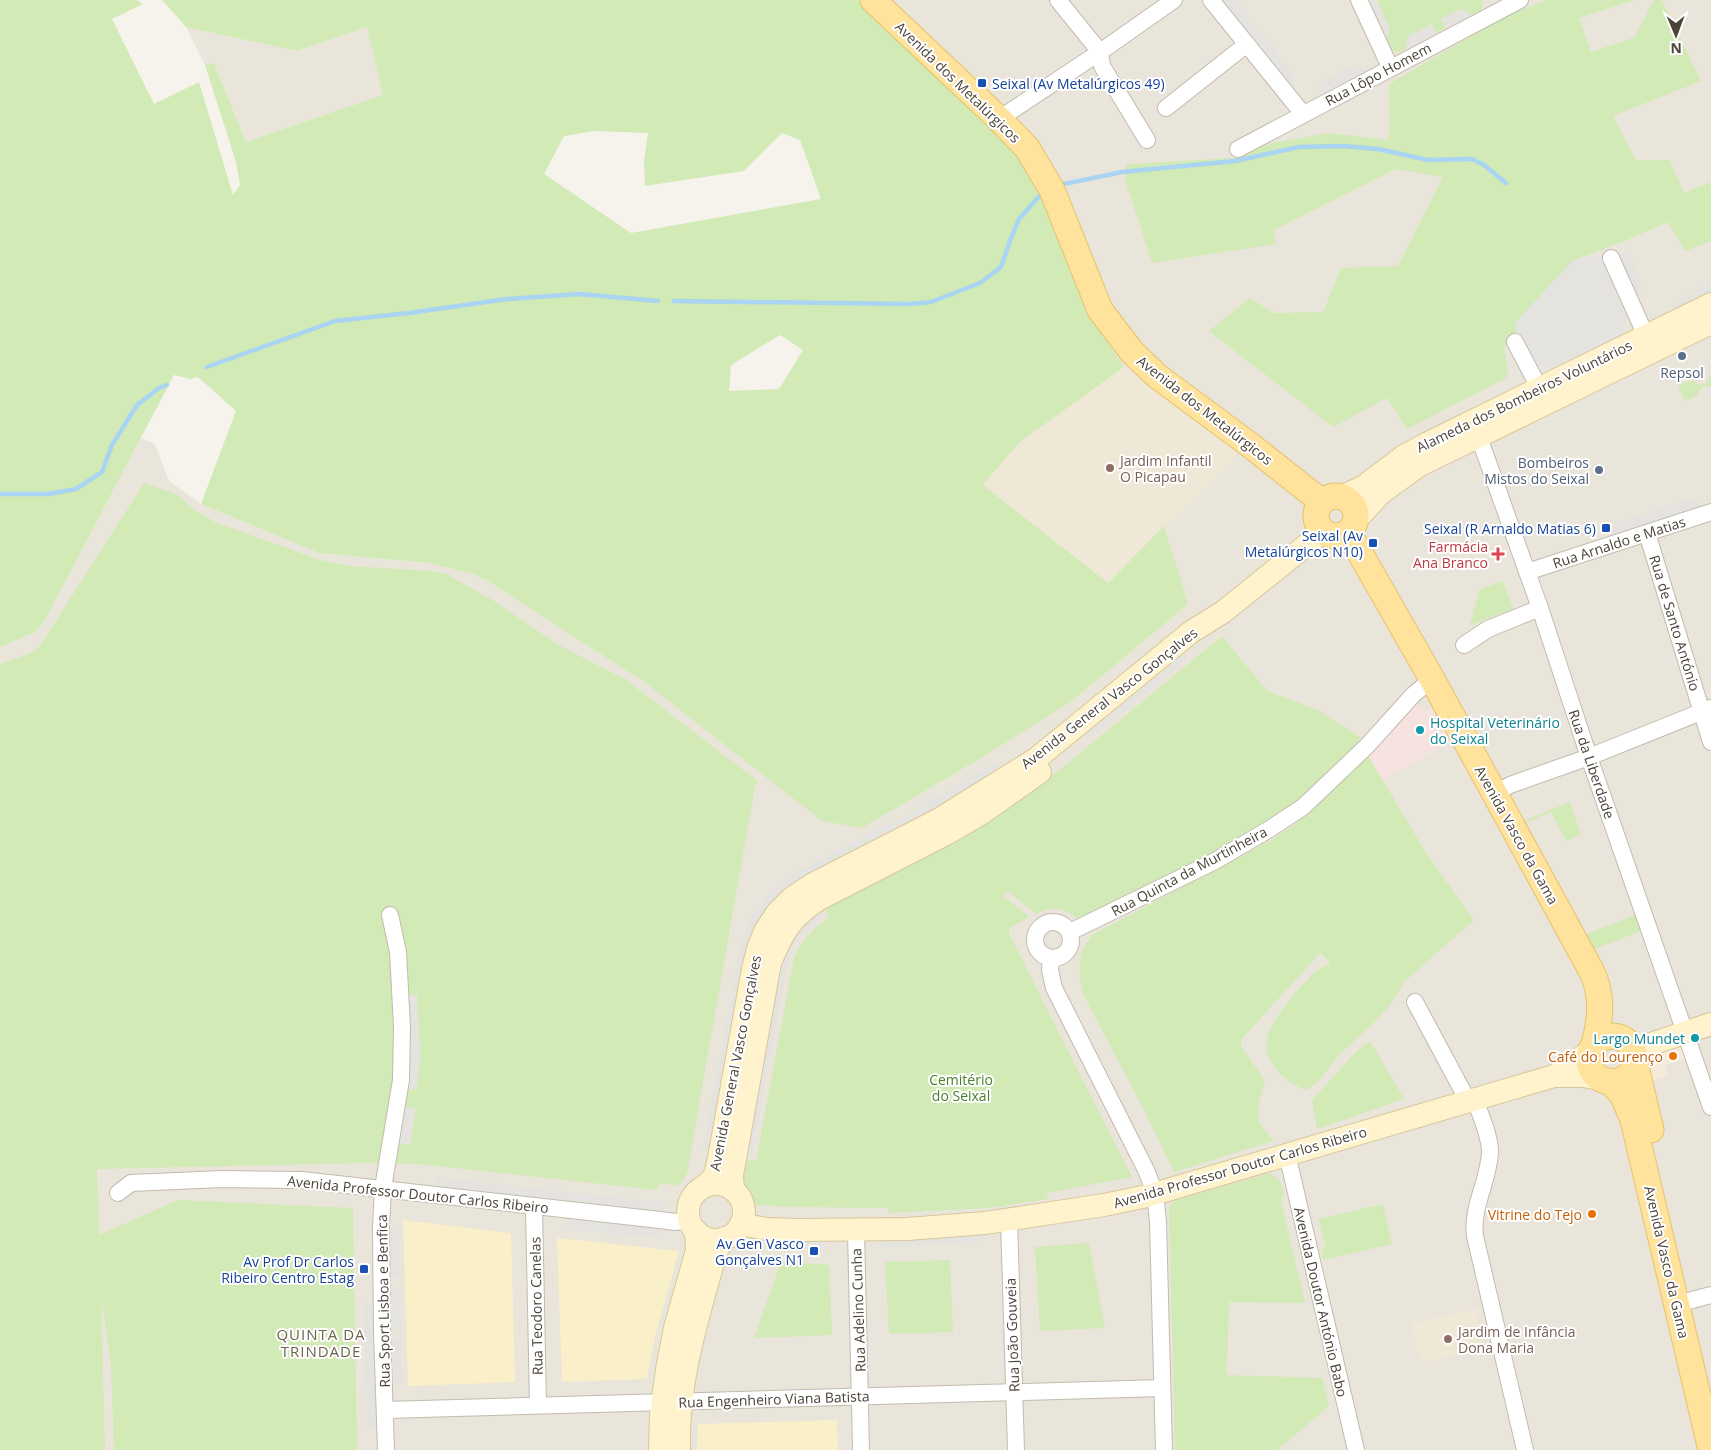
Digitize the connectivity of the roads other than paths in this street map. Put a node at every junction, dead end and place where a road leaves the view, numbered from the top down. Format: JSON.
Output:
{"nodes":[{"id":1,"x":873,"y":0,"type":"edge"},
{"id":2,"x":1058,"y":0,"type":"edge"},
{"id":3,"x":1174,"y":0,"type":"edge"},
{"id":4,"x":1211,"y":0,"type":"edge"},
{"id":5,"x":1359,"y":0,"type":"edge"},
{"id":6,"x":1520,"y":0,"type":"edge"},
{"id":7,"x":1496,"y":5,"type":"edge"},
{"id":8,"x":1247,"y":44,"type":"junction"},
{"id":9,"x":1100,"y":52,"type":"junction"},
{"id":10,"x":1390,"y":67,"type":"junction"},
{"id":11,"x":1166,"y":108,"type":"dead end"},
{"id":12,"x":1303,"y":114,"type":"junction"},
{"id":13,"x":999,"y":119,"type":"junction"},
{"id":14,"x":1147,"y":140,"type":"dead end"},
{"id":15,"x":1238,"y":149,"type":"dead end"},
{"id":16,"x":1611,"y":258,"type":"dead end"},
{"id":17,"x":1711,"y":304,"type":"edge"},
{"id":18,"x":1711,"y":323,"type":"edge"},
{"id":19,"x":1515,"y":342,"type":"dead end"},
{"id":20,"x":1650,"y":343,"type":"junction"},
{"id":21,"x":1543,"y":396,"type":"junction"},
{"id":22,"x":1476,"y":429,"type":"junction"},
{"id":23,"x":1332,"y":499,"type":"junction"},
{"id":24,"x":1711,"y":512,"type":"edge"},
{"id":25,"x":1352,"y":526,"type":"junction"},
{"id":26,"x":1324,"y":531,"type":"junction"},
{"id":27,"x":1647,"y":533,"type":"junction"},
{"id":28,"x":1527,"y":572,"type":"junction"},
{"id":29,"x":1540,"y":608,"type":"junction"},
{"id":30,"x":1222,"y":612,"type":"junction"},
{"id":31,"x":1464,"y":645,"type":"dead end"},
{"id":32,"x":1430,"y":675,"type":"junction"},
{"id":33,"x":1707,"y":710,"type":"edge"},
{"id":34,"x":1711,"y":742,"type":"edge"},
{"id":35,"x":1589,"y":756,"type":"junction"},
{"id":36,"x":1494,"y":794,"type":"junction"},
{"id":37,"x":390,"y":915,"type":"dead end"},
{"id":38,"x":1070,"y":932,"type":"junction"},
{"id":39,"x":1051,"y":958,"type":"junction"},
{"id":40,"x":1592,"y":972,"type":"junction"},
{"id":41,"x":1415,"y":1002,"type":"dead end"},
{"id":42,"x":1711,"y":1024,"type":"edge"},
{"id":43,"x":1686,"y":1033,"type":"junction"},
{"id":44,"x":1593,"y":1047,"type":"junction"},
{"id":45,"x":1633,"y":1053,"type":"junction"},
{"id":46,"x":1554,"y":1076,"type":"junction"},
{"id":47,"x":1607,"y":1081,"type":"junction"},
{"id":48,"x":1471,"y":1100,"type":"junction"},
{"id":49,"x":1711,"y":1107,"type":"edge"},
{"id":50,"x":1287,"y":1154,"type":"junction"},
{"id":51,"x":706,"y":1186,"type":"junction"},
{"id":52,"x":383,"y":1188,"type":"junction"},
{"id":53,"x":733,"y":1190,"type":"junction"},
{"id":54,"x":118,"y":1192,"type":"dead end"},
{"id":55,"x":1155,"y":1193,"type":"junction"},
{"id":56,"x":534,"y":1207,"type":"junction"},
{"id":57,"x":1009,"y":1220,"type":"junction"},
{"id":58,"x":741,"y":1224,"type":"junction"},
{"id":59,"x":693,"y":1225,"type":"junction"},
{"id":60,"x":856,"y":1231,"type":"junction"},
{"id":61,"x":724,"y":1238,"type":"junction"},
{"id":62,"x":1693,"y":1300,"type":"edge"},
{"id":63,"x":1711,"y":1384,"type":"edge"},
{"id":64,"x":1162,"y":1388,"type":"junction"},
{"id":65,"x":1014,"y":1392,"type":"junction"},
{"id":66,"x":860,"y":1396,"type":"junction"},
{"id":67,"x":671,"y":1402,"type":"junction"},
{"id":68,"x":538,"y":1405,"type":"junction"},
{"id":69,"x":385,"y":1410,"type":"junction"},
{"id":70,"x":386,"y":1450,"type":"edge"},
{"id":71,"x":660,"y":1450,"type":"edge"},
{"id":72,"x":679,"y":1450,"type":"edge"},
{"id":73,"x":861,"y":1450,"type":"edge"},
{"id":74,"x":1016,"y":1450,"type":"edge"},
{"id":75,"x":1164,"y":1450,"type":"edge"},
{"id":76,"x":1356,"y":1450,"type":"edge"},
{"id":77,"x":1525,"y":1450,"type":"edge"},
{"id":78,"x":1711,"y":1450,"type":"edge"}],
"edges":[{"from":1,"to":13,"type":"main road","name":"Avenida dos Metalúrgicos"},
{"from":2,"to":9,"type":"street"},
{"from":3,"to":9,"type":"street"},
{"from":4,"to":8,"type":"street"},
{"from":5,"to":10,"type":"street"},
{"from":6,"to":7,"type":"street","name":"Rua Lôpo Homem"},
{"from":7,"to":10,"type":"street","name":"Rua Lôpo Homem"},
{"from":8,"to":11,"type":"street"},
{"from":8,"to":12,"type":"street"},
{"from":9,"to":13,"type":"street"},
{"from":9,"to":14,"type":"street"},
{"from":10,"to":12,"type":"street","name":"Rua Lôpo Homem"},
{"from":12,"to":15,"type":"street","name":"Rua Lôpo Homem"},
{"from":13,"to":23,"type":"main road","name":"Avenida dos Metalúrgicos"},
{"from":16,"to":20,"type":"street"},
{"from":17,"to":20,"type":"main road","name":"Alameda dos Bombeiros Voluntários"},
{"from":18,"to":20,"type":"main road","name":"Alameda dos Bombeiros Voluntários"},
{"from":19,"to":21,"type":"street"},
{"from":20,"to":21,"type":"main road","name":"Alameda dos Bombeiros Voluntários"},
{"from":21,"to":22,"type":"main road","name":"Alameda dos Bombeiros Voluntários"},
{"from":22,"to":23,"type":"main road","name":"Alameda dos Bombeiros Voluntários"},
{"from":22,"to":25,"type":"main road","name":"Alameda dos Bombeiros Voluntários"},
{"from":22,"to":28,"type":"street","name":"Rua da Liberdade"},
{"from":23,"to":25,"type":"main road"},
{"from":23,"to":26,"type":"main road"},
{"from":24,"to":27,"type":"street","name":"Rua Arnaldo e Matias"},
{"from":25,"to":26,"type":"main road"},
{"from":25,"to":32,"type":"main road"},
{"from":26,"to":30,"type":"main road","name":"Avenida General Vasco Gonçalves"},
{"from":27,"to":28,"type":"street","name":"Rua Arnaldo e Matias"},
{"from":27,"to":33,"type":"street","name":"Rua de Santo António"},
{"from":28,"to":29,"type":"street","name":"Rua da Liberdade"},
{"from":29,"to":31,"type":"street"},
{"from":29,"to":35,"type":"street","name":"Rua da Liberdade"},
{"from":30,"to":51,"type":"main road","name":"Avenida General Vasco Gonçalves"},
{"from":30,"to":53,"type":"main road","name":"Avenida General Vasco Gonçalves"},
{"from":32,"to":36,"type":"main road","name":"Avenida Vasco da Gama"},
{"from":32,"to":38,"type":"street","name":"Rua Quinta da Murtinheira"},
{"from":33,"to":34,"type":"street","name":"Rua de Santo António"},
{"from":33,"to":35,"type":"street"},
{"from":35,"to":36,"type":"street"},
{"from":35,"to":43,"type":"street","name":"Rua da Liberdade"},
{"from":36,"to":40,"type":"main road","name":"Avenida Vasco da Gama"},
{"from":37,"to":52,"type":"street","name":"Rua Sport Lisboa e Benfica"},
{"from":38,"to":39,"type":"street"},
{"from":38,"to":39,"type":"street"},
{"from":39,"to":55,"type":"street"},
{"from":40,"to":44,"type":"main road","name":"Avenida Vasco da Gama"},
{"from":40,"to":45,"type":"main road","name":"Avenida Vasco da Gama"},
{"from":41,"to":48,"type":"street"},
{"from":42,"to":43,"type":"main road"},
{"from":43,"to":45,"type":"main road"},
{"from":43,"to":49,"type":"street","name":"Rua da Liberdade"},
{"from":44,"to":45,"type":"main road"},
{"from":44,"to":46,"type":"main road"},
{"from":44,"to":47,"type":"main road"},
{"from":45,"to":47,"type":"main road"},
{"from":45,"to":62,"type":"main road","name":"Avenida Vasco da Gama"},
{"from":46,"to":47,"type":"main road"},
{"from":46,"to":48,"type":"main road","name":"Avenida Professor Doutor Carlos Ribeiro"},
{"from":47,"to":62,"type":"main road","name":"Avenida Vasco da Gama"},
{"from":48,"to":50,"type":"main road","name":"Avenida Professor Doutor Carlos Ribeiro"},
{"from":48,"to":77,"type":"street"},
{"from":50,"to":55,"type":"main road","name":"Avenida Professor Doutor Carlos Ribeiro"},
{"from":50,"to":76,"type":"street","name":"Avenida Doutor António Babo"},
{"from":51,"to":53,"type":"main road"},
{"from":51,"to":59,"type":"main road"},
{"from":52,"to":54,"type":"street","name":"Avenida Professor Doutor Carlos Ribeiro"},
{"from":52,"to":56,"type":"street","name":"Avenida Professor Doutor Carlos Ribeiro"},
{"from":52,"to":69,"type":"street","name":"Rua Sport Lisboa e Benfica"},
{"from":53,"to":58,"type":"main road"},
{"from":55,"to":57,"type":"main road","name":"Avenida Professor Doutor Carlos Ribeiro"},
{"from":55,"to":64,"type":"street"},
{"from":56,"to":59,"type":"street","name":"Avenida Professor Doutor Carlos Ribeiro"},
{"from":56,"to":68,"type":"street","name":"Rua Teodoro Canelas"},
{"from":57,"to":60,"type":"main road","name":"Avenida Professor Doutor Carlos Ribeiro"},
{"from":57,"to":65,"type":"street","name":"Rua João Gouveia"},
{"from":58,"to":60,"type":"main road","name":"Avenida Professor Doutor Carlos Ribeiro"},
{"from":58,"to":61,"type":"main road"},
{"from":59,"to":61,"type":"main road"},
{"from":59,"to":67,"type":"main road"},
{"from":60,"to":66,"type":"street","name":"Rua Adelino Cunha"},
{"from":61,"to":67,"type":"main road"},
{"from":62,"to":63,"type":"main road","name":"Avenida Vasco da Gama"},
{"from":62,"to":78,"type":"main road","name":"Avenida Vasco da Gama"},
{"from":64,"to":65,"type":"street","name":"Rua Engenheiro Viana Batista"},
{"from":64,"to":75,"type":"street"},
{"from":65,"to":66,"type":"street","name":"Rua Engenheiro Viana Batista"},
{"from":65,"to":74,"type":"street","name":"Rua João Gouveia"},
{"from":66,"to":67,"type":"street","name":"Rua Engenheiro Viana Batista"},
{"from":66,"to":73,"type":"street","name":"Rua Adelino Cunha"},
{"from":67,"to":68,"type":"street","name":"Rua Engenheiro Viana Batista"},
{"from":67,"to":71,"type":"main road"},
{"from":67,"to":72,"type":"main road"},
{"from":68,"to":69,"type":"street","name":"Rua Engenheiro Viana Batista"},
{"from":69,"to":70,"type":"street","name":"Rua Sport Lisboa e Benfica"}]}
